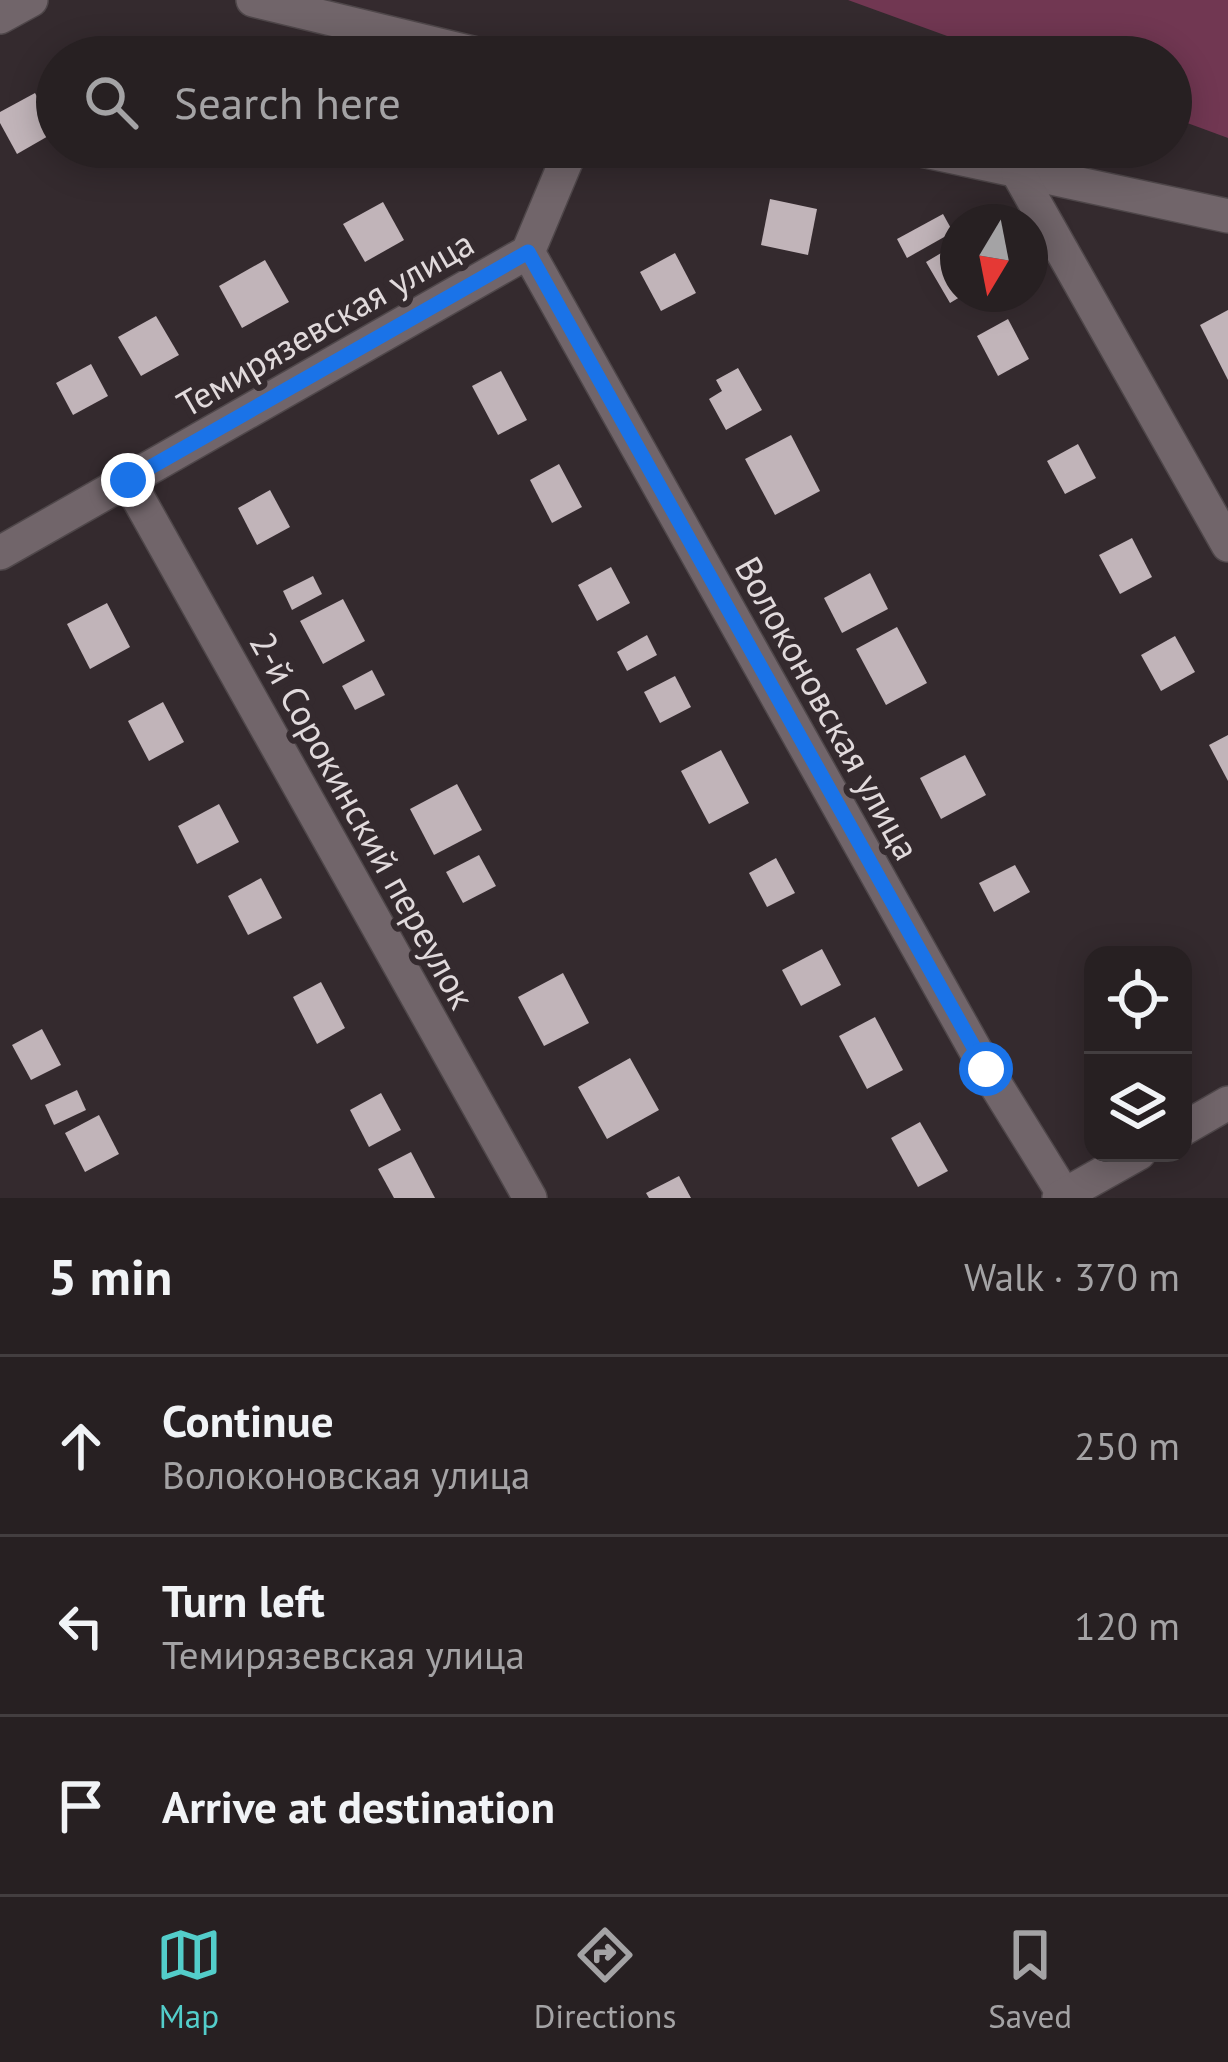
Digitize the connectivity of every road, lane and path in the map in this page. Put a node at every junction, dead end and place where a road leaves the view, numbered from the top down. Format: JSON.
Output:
{"nodes":[{"id":1,"x":31,"y":0,"type":"edge"},
{"id":2,"x":253,"y":0,"type":"edge"},
{"id":3,"x":0,"y":17,"type":"edge"},
{"id":4,"x":402,"y":36,"type":"edge"},
{"id":5,"x":563,"y":168,"type":"edge"},
{"id":6,"x":997,"y":168,"type":"edge"},
{"id":7,"x":1018,"y":173,"type":"junction"},
{"id":8,"x":1228,"y":216,"type":"edge"},
{"id":9,"x":528,"y":252,"type":"junction"},
{"id":10,"x":128,"y":480,"type":"junction"},
{"id":11,"x":1228,"y":545,"type":"edge"},
{"id":12,"x":0,"y":553,"type":"edge"},
{"id":13,"x":1228,"y":1103,"type":"edge"},
{"id":14,"x":1192,"y":1124,"type":"edge"},
{"id":15,"x":1123,"y":1162,"type":"edge"},
{"id":16,"x":1063,"y":1197,"type":"edge"},
{"id":17,"x":530,"y":1198,"type":"edge"}],
"edges":[{"from":1,"to":3,"type":"street"},
{"from":2,"to":4,"type":"street"},
{"from":5,"to":9,"type":"street","name":"Темирязевская улица"},
{"from":6,"to":7,"type":"street"},
{"from":7,"to":8,"type":"street"},
{"from":7,"to":11,"type":"street"},
{"from":9,"to":10,"type":"street","name":"Темирязевская улица"},
{"from":9,"to":16,"type":"street","name":"Волоконовская улица"},
{"from":10,"to":12,"type":"street","name":"Темирязевская улица"},
{"from":10,"to":17,"type":"street","name":"2-й Сорокинский переулок"},
{"from":13,"to":14,"type":"street"},
{"from":15,"to":16,"type":"street"}]}
